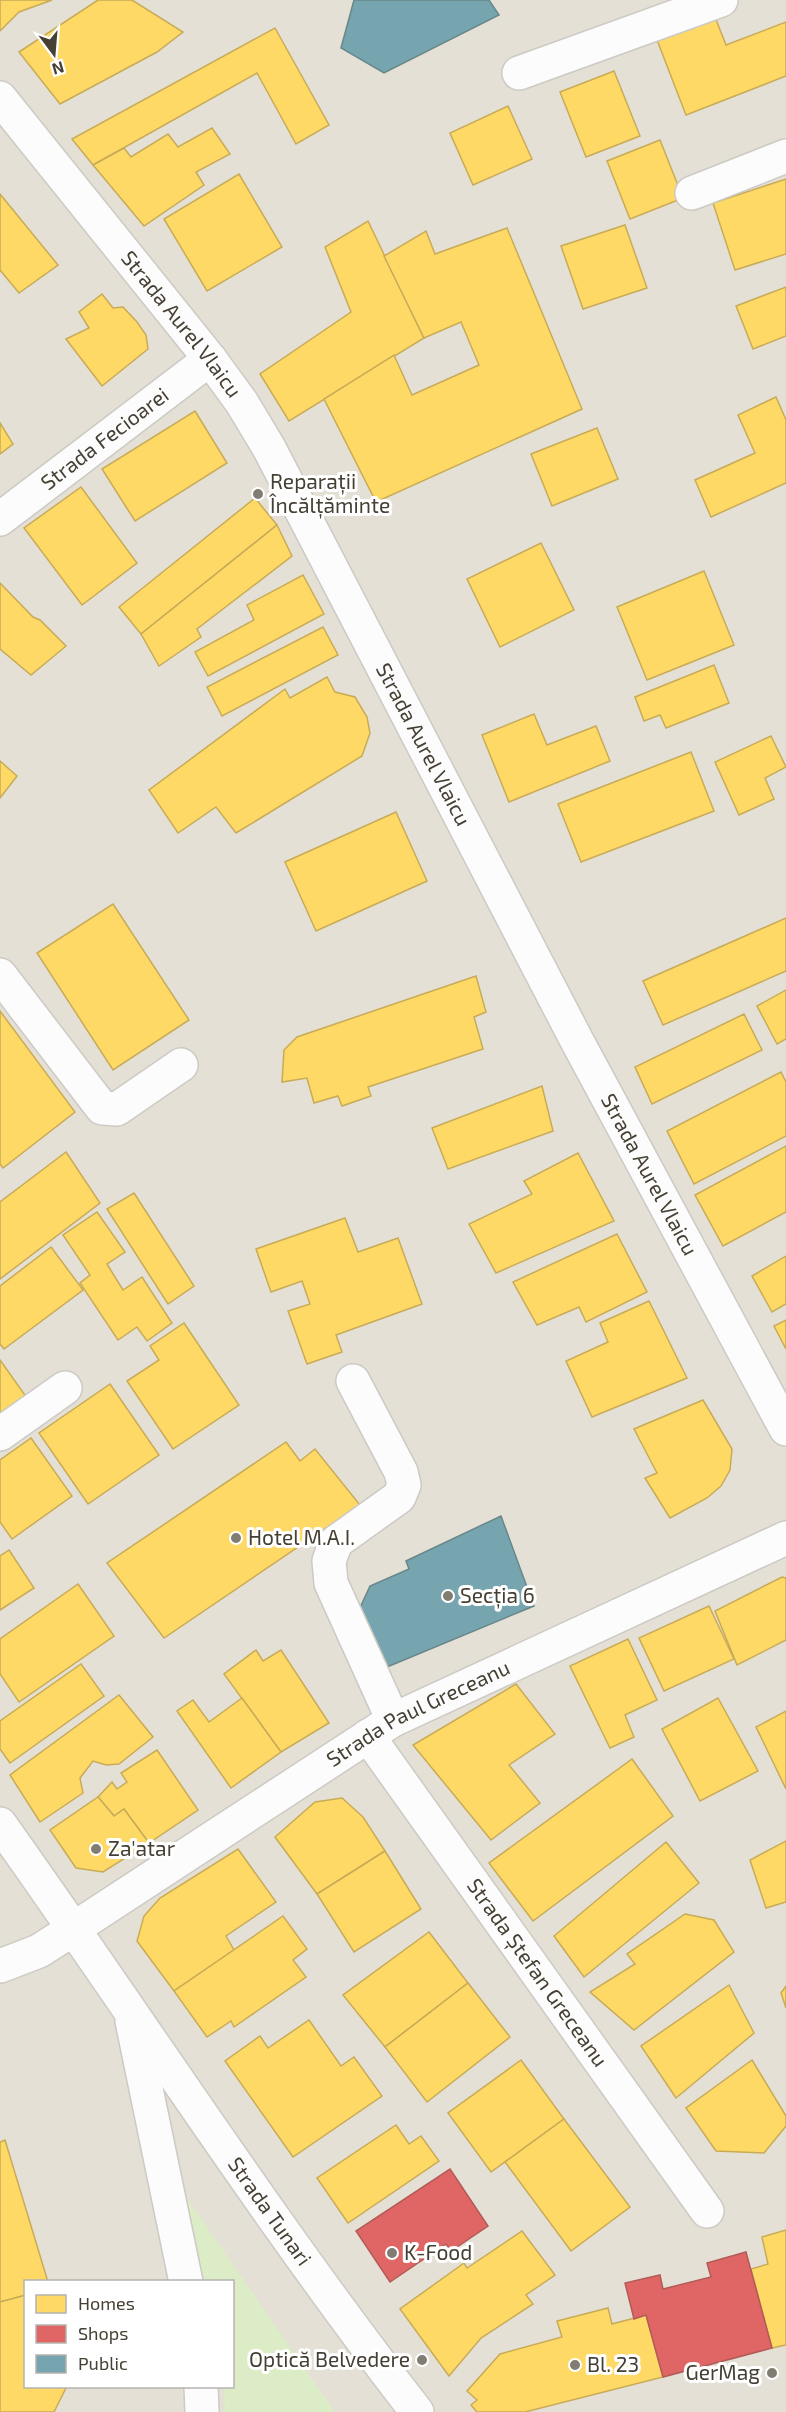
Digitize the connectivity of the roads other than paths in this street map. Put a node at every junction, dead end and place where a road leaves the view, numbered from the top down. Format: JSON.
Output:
{"nodes":[{"id":1,"x":722,"y":0,"type":"edge"},
{"id":2,"x":519,"y":73,"type":"dead end"},
{"id":3,"x":0,"y":98,"type":"edge"},
{"id":4,"x":786,"y":156,"type":"edge"},
{"id":5,"x":692,"y":193,"type":"dead end"},
{"id":6,"x":210,"y":359,"type":"junction"},
{"id":7,"x":0,"y":519,"type":"edge"},
{"id":8,"x":0,"y":975,"type":"edge"},
{"id":9,"x":181,"y":1065,"type":"dead end"},
{"id":10,"x":353,"y":1381,"type":"dead end"},
{"id":11,"x":65,"y":1388,"type":"dead end"},
{"id":12,"x":786,"y":1429,"type":"edge"},
{"id":13,"x":0,"y":1434,"type":"edge"},
{"id":14,"x":786,"y":1538,"type":"edge"},
{"id":15,"x":381,"y":1728,"type":"junction"},
{"id":16,"x":0,"y":1824,"type":"edge"},
{"id":17,"x":75,"y":1928,"type":"junction"},
{"id":18,"x":0,"y":1965,"type":"edge"},
{"id":19,"x":130,"y":2007,"type":"junction"},
{"id":20,"x":706,"y":2211,"type":"dead end"},
{"id":21,"x":186,"y":2280,"type":"edge"},
{"id":22,"x":201,"y":2388,"type":"edge"},
{"id":23,"x":202,"y":2412,"type":"edge"},
{"id":24,"x":417,"y":2412,"type":"edge"}],
"edges":[{"from":1,"to":2,"type":"street"},
{"from":3,"to":6,"type":"street","name":"Strada Aurel Vlaicu"},
{"from":4,"to":5,"type":"street"},
{"from":6,"to":7,"type":"street","name":"Strada Fecioarei"},
{"from":6,"to":12,"type":"street","name":"Strada Aurel Vlaicu"},
{"from":8,"to":9,"type":"street"},
{"from":10,"to":15,"type":"street","name":"Strada Ștefan Greceanu"},
{"from":11,"to":13,"type":"street"},
{"from":14,"to":15,"type":"street","name":"Strada Paul Greceanu"},
{"from":15,"to":17,"type":"street","name":"Strada Paul Greceanu"},
{"from":15,"to":20,"type":"street","name":"Strada Ștefan Greceanu"},
{"from":16,"to":17,"type":"street","name":"Strada Tunari"},
{"from":17,"to":18,"type":"street","name":"Strada Paul Greceanu"},
{"from":17,"to":19,"type":"street","name":"Strada Tunari"},
{"from":19,"to":21,"type":"street","name":"Strada Tunari"},
{"from":19,"to":24,"type":"street","name":"Strada Tunari"},
{"from":22,"to":23,"type":"street"}]}
